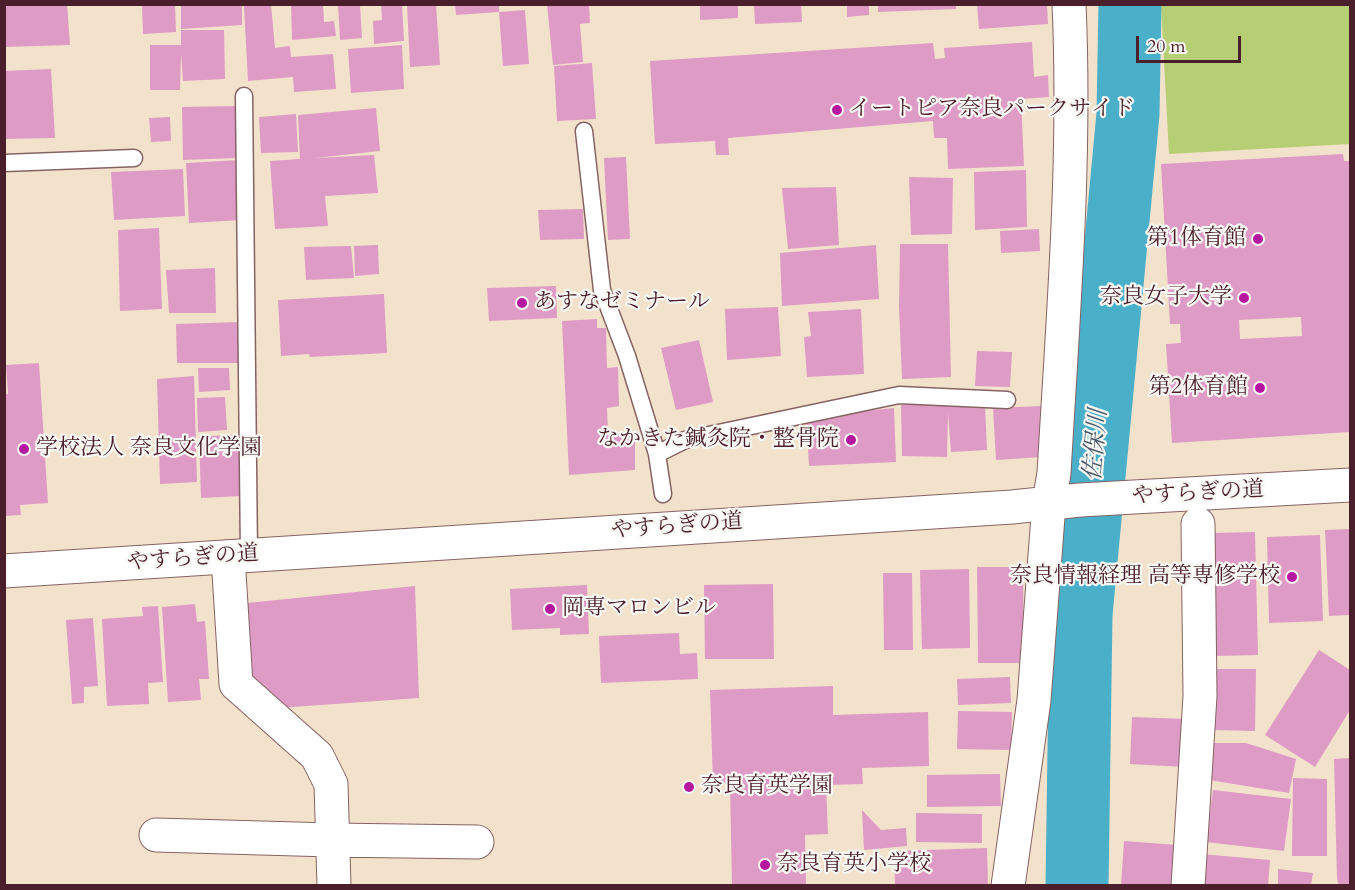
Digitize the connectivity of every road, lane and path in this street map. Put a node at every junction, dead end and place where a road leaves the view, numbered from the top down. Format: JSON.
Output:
{"nodes":[{"id":1,"x":1069,"y":4,"type":"edge"},
{"id":2,"x":244,"y":96,"type":"dead end"},
{"id":3,"x":584,"y":131,"type":"dead end"},
{"id":4,"x":134,"y":158,"type":"dead end"},
{"id":5,"x":4,"y":163,"type":"edge"},
{"id":6,"x":1007,"y":400,"type":"dead end"},
{"id":7,"x":657,"y":454,"type":"junction"},
{"id":8,"x":1350,"y":485,"type":"edge"},
{"id":9,"x":663,"y":494,"type":"dead end"},
{"id":10,"x":1059,"y":502,"type":"junction"},
{"id":11,"x":1198,"y":524,"type":"dead end"},
{"id":12,"x":239,"y":556,"type":"junction"},
{"id":13,"x":4,"y":571,"type":"edge"},
{"id":14,"x":156,"y":835,"type":"dead end"},
{"id":15,"x":332,"y":840,"type":"junction"},
{"id":16,"x":477,"y":842,"type":"dead end"},
{"id":17,"x":334,"y":885,"type":"edge"},
{"id":18,"x":1008,"y":885,"type":"edge"},
{"id":19,"x":1188,"y":885,"type":"edge"}],
"edges":[{"from":1,"to":10,"type":"street"},
{"from":2,"to":12,"type":"lane"},
{"from":3,"to":7,"type":"lane"},
{"from":4,"to":5,"type":"lane"},
{"from":6,"to":7,"type":"lane"},
{"from":7,"to":9,"type":"lane"},
{"from":8,"to":10,"type":"street","name":"やすらぎの道"},
{"from":10,"to":12,"type":"street","name":"やすらぎの道"},
{"from":10,"to":18,"type":"street"},
{"from":11,"to":19,"type":"street"},
{"from":12,"to":13,"type":"street","name":"やすらぎの道"},
{"from":12,"to":15,"type":"street"},
{"from":14,"to":15,"type":"street"},
{"from":15,"to":16,"type":"street"},
{"from":15,"to":17,"type":"street"}]}
